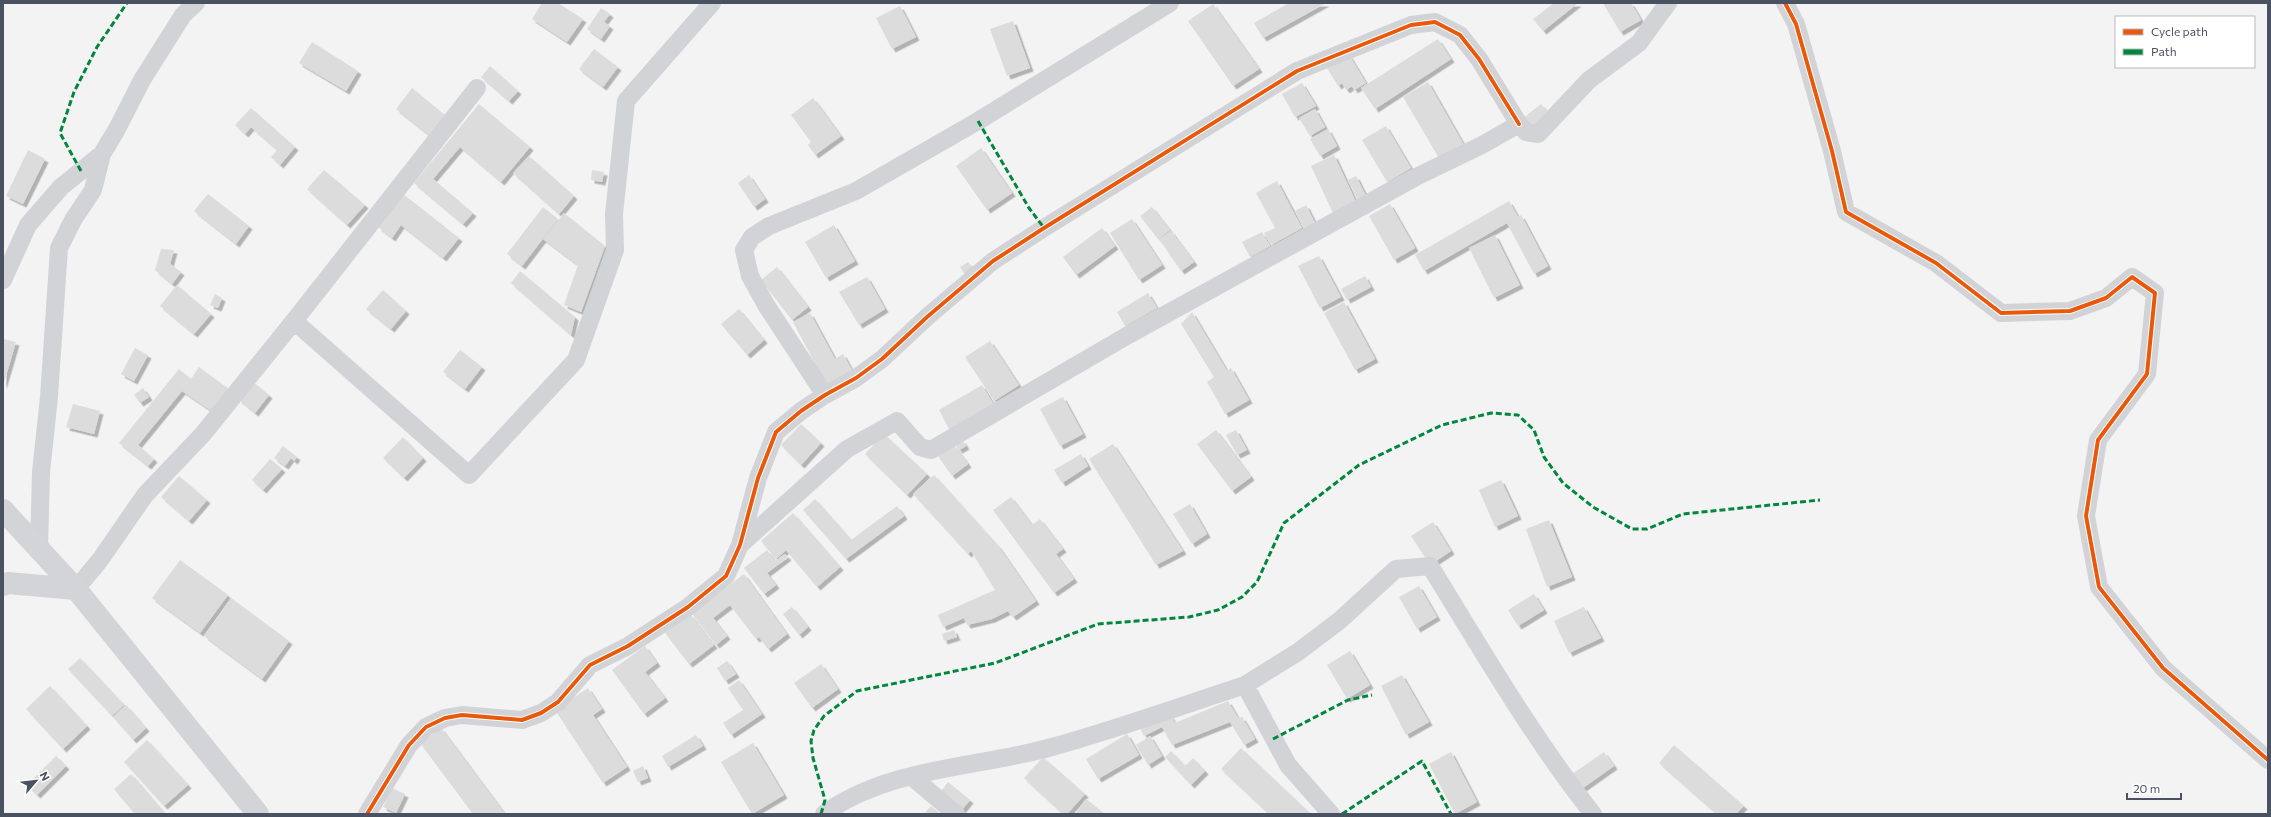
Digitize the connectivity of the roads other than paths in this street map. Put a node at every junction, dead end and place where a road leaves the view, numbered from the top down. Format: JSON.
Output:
{"nodes":[{"id":1,"x":196,"y":3,"type":"edge"},
{"id":2,"x":712,"y":3,"type":"edge"},
{"id":3,"x":1170,"y":3,"type":"edge"},
{"id":4,"x":1668,"y":3,"type":"edge"},
{"id":5,"x":1785,"y":3,"type":"edge"},
{"id":6,"x":477,"y":88,"type":"dead end"},
{"id":7,"x":1519,"y":124,"type":"junction"},
{"id":8,"x":102,"y":154,"type":"junction"},
{"id":9,"x":3,"y":280,"type":"edge"},
{"id":10,"x":294,"y":321,"type":"junction"},
{"id":11,"x":825,"y":395,"type":"junction"},
{"id":12,"x":3,"y":510,"type":"edge"},
{"id":13,"x":740,"y":545,"type":"junction"},
{"id":14,"x":39,"y":550,"type":"junction"},
{"id":15,"x":3,"y":585,"type":"edge"},
{"id":16,"x":76,"y":590,"type":"junction"},
{"id":17,"x":1245,"y":685,"type":"junction"},
{"id":18,"x":2268,"y":760,"type":"edge"},
{"id":19,"x":911,"y":776,"type":"junction"},
{"id":20,"x":258,"y":814,"type":"edge"},
{"id":21,"x":367,"y":814,"type":"edge"},
{"id":22,"x":824,"y":814,"type":"edge"},
{"id":23,"x":956,"y":814,"type":"edge"},
{"id":24,"x":1331,"y":814,"type":"edge"},
{"id":25,"x":1593,"y":814,"type":"edge"}],
"edges":[{"from":1,"to":8,"type":"street"},
{"from":2,"to":10,"type":"street"},
{"from":3,"to":11,"type":"street"},
{"from":4,"to":7,"type":"street"},
{"from":5,"to":18,"type":"street"},
{"from":6,"to":10,"type":"street"},
{"from":7,"to":11,"type":"street"},
{"from":7,"to":13,"type":"street"},
{"from":8,"to":9,"type":"street"},
{"from":8,"to":14,"type":"street"},
{"from":10,"to":16,"type":"street"},
{"from":11,"to":13,"type":"street"},
{"from":12,"to":14,"type":"street"},
{"from":13,"to":21,"type":"street"},
{"from":14,"to":16,"type":"street"},
{"from":15,"to":16,"type":"street"},
{"from":16,"to":20,"type":"street"},
{"from":17,"to":19,"type":"street"},
{"from":17,"to":24,"type":"street"},
{"from":17,"to":25,"type":"street"},
{"from":19,"to":22,"type":"street"},
{"from":19,"to":23,"type":"street"}]}
